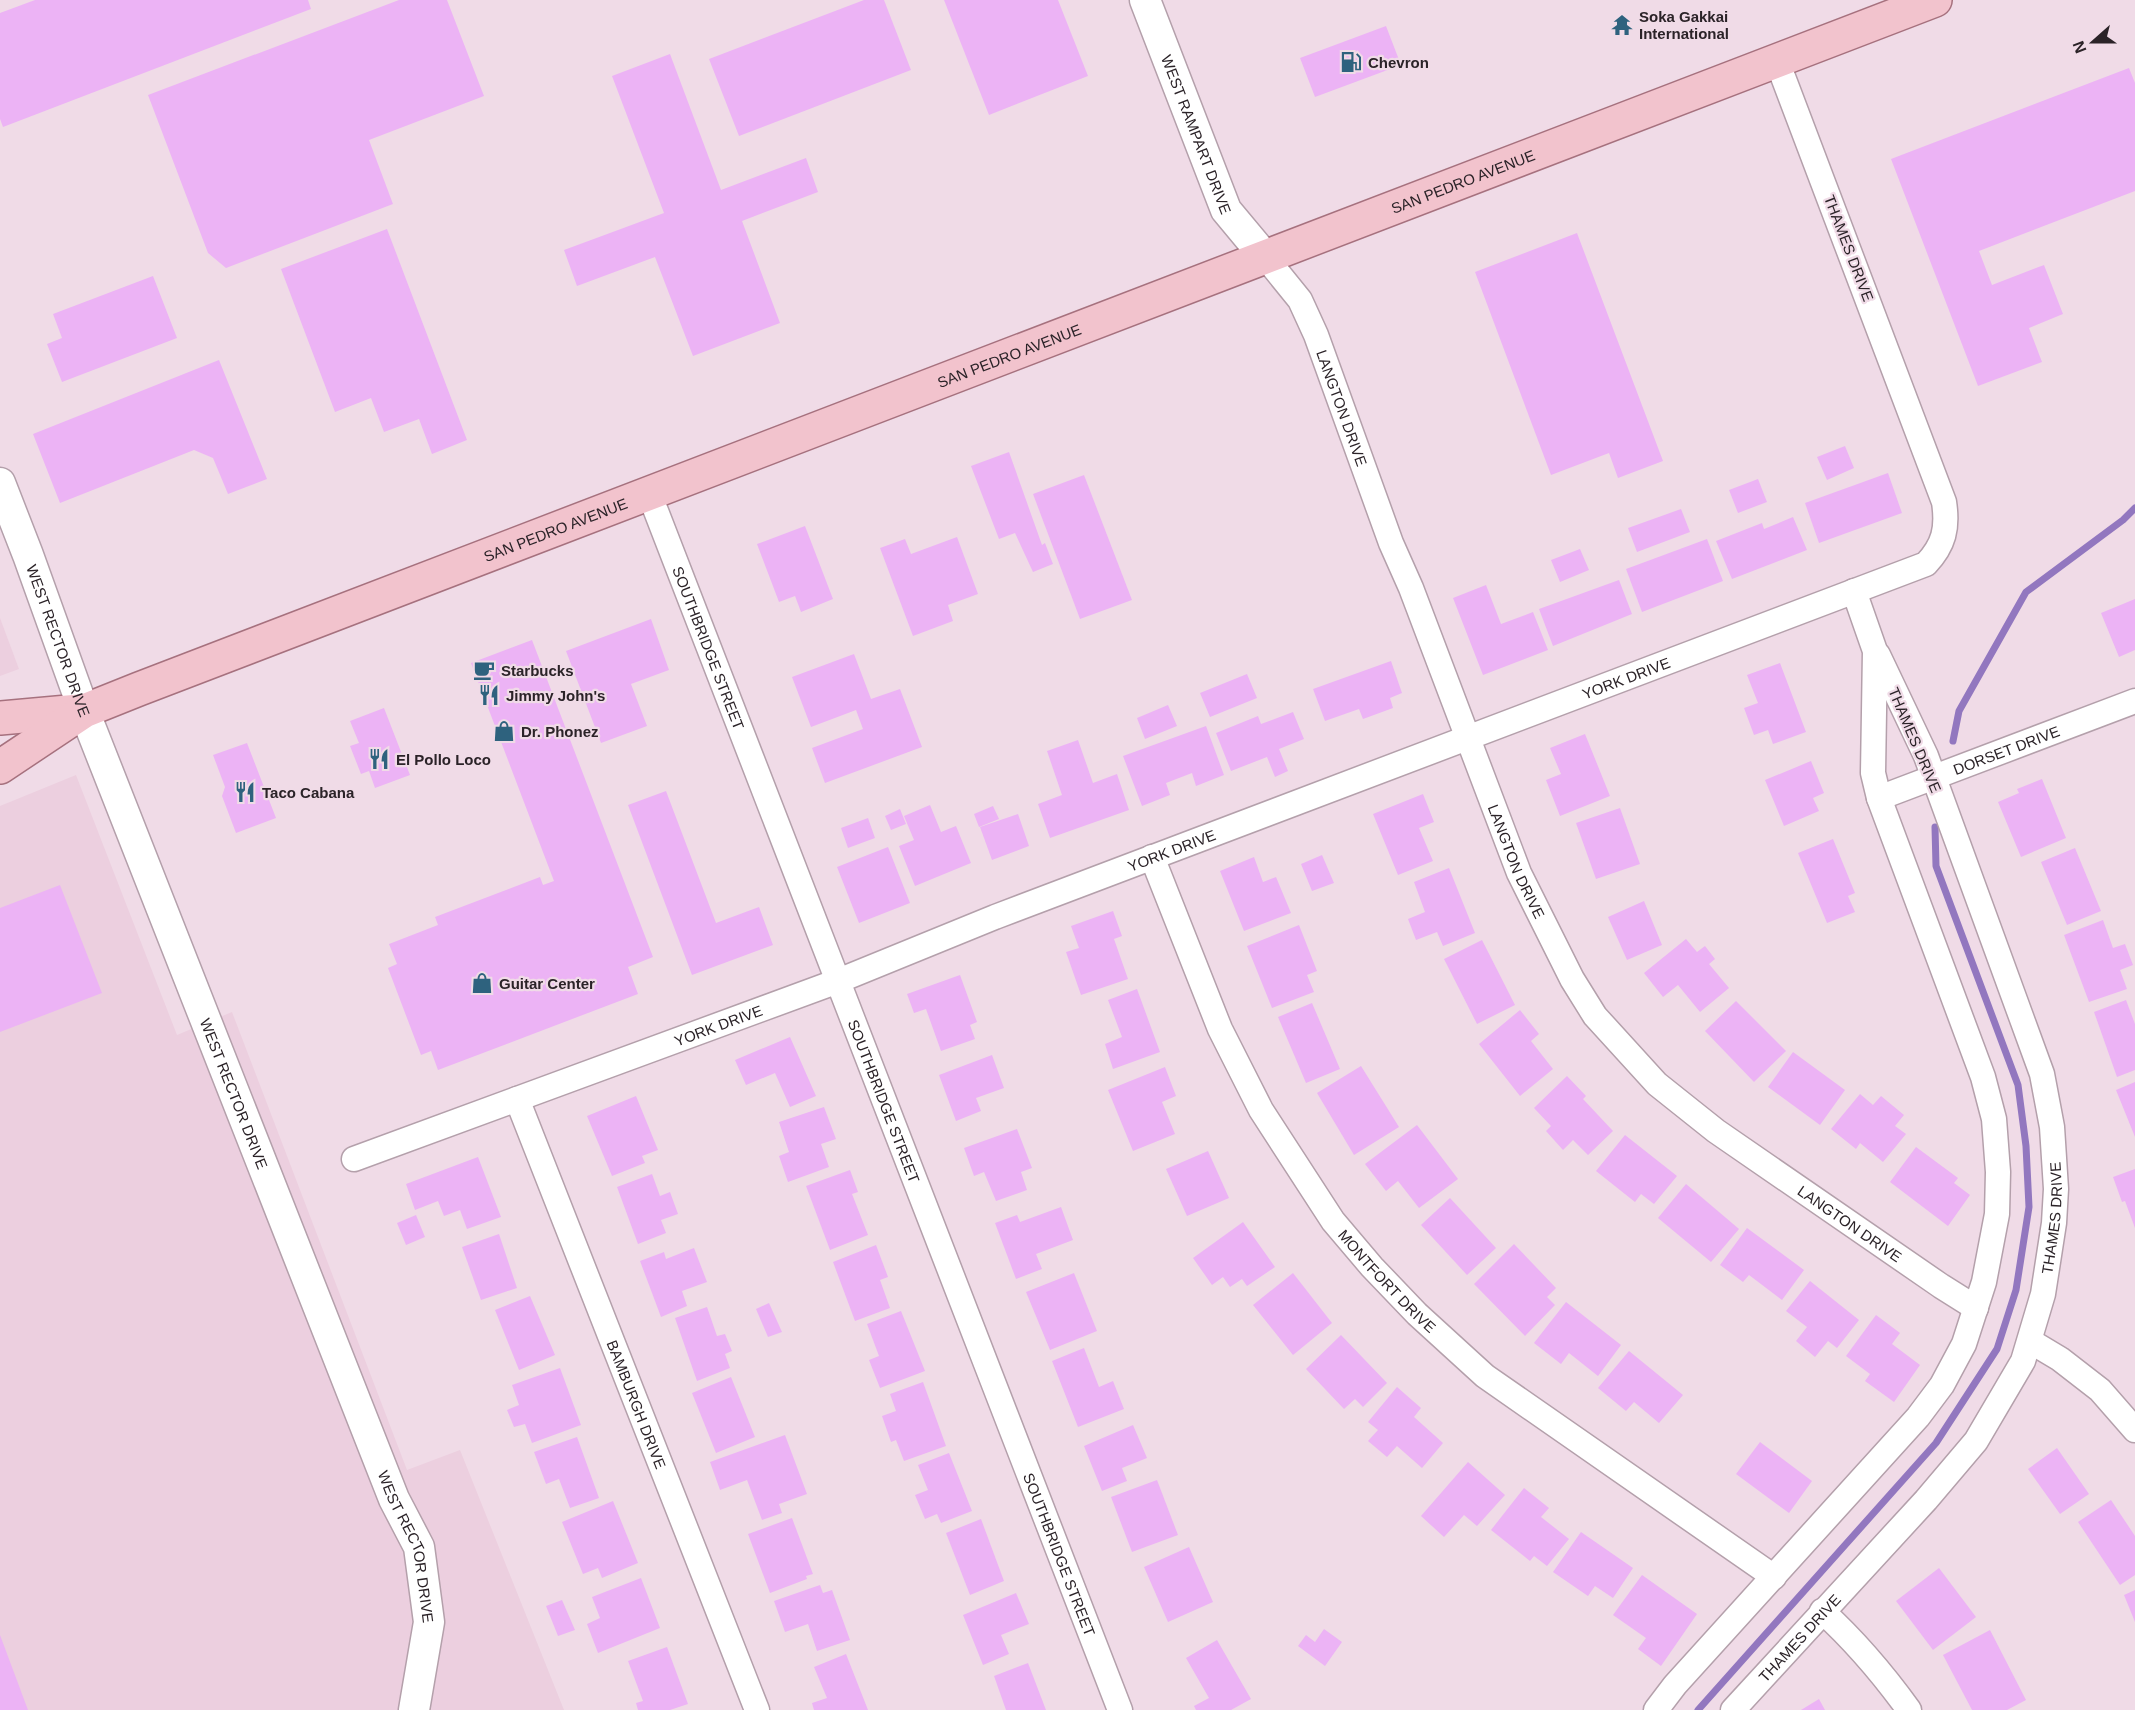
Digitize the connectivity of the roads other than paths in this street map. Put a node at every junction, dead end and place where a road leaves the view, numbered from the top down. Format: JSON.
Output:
{"nodes":[{"id":1,"x":1145,"y":0,"type":"edge"},
{"id":2,"x":1935,"y":0,"type":"edge"},
{"id":3,"x":1886,"y":9,"type":"edge"},
{"id":4,"x":1778,"y":61,"type":"junction"},
{"id":5,"x":1266,"y":258,"type":"junction"},
{"id":6,"x":0,"y":483,"type":"edge"},
{"id":7,"x":649,"y":493,"type":"junction"},
{"id":8,"x":1944,"y":502,"type":"joint"},
{"id":9,"x":1854,"y":591,"type":"junction"},
{"id":10,"x":1875,"y":651,"type":"junction"},
{"id":11,"x":2135,"y":701,"type":"edge"},
{"id":12,"x":84,"y":711,"type":"junction"},
{"id":13,"x":0,"y":718,"type":"edge"},
{"id":14,"x":1468,"y":737,"type":"junction"},
{"id":15,"x":0,"y":767,"type":"edge"},
{"id":16,"x":1932,"y":777,"type":"junction"},
{"id":17,"x":1879,"y":798,"type":"junction"},
{"id":18,"x":1152,"y":857,"type":"junction"},
{"id":19,"x":838,"y":981,"type":"junction"},
{"id":20,"x":517,"y":1099,"type":"junction"},
{"id":21,"x":354,"y":1159,"type":"dead end"},
{"id":22,"x":1976,"y":1308,"type":"junction"},
{"id":23,"x":2030,"y":1341,"type":"junction"},
{"id":24,"x":2135,"y":1430,"type":"edge"},
{"id":25,"x":1774,"y":1577,"type":"junction"},
{"id":26,"x":1822,"y":1611,"type":"junction"},
{"id":27,"x":414,"y":1710,"type":"edge"},
{"id":28,"x":757,"y":1710,"type":"edge"},
{"id":29,"x":1120,"y":1710,"type":"edge"},
{"id":30,"x":1656,"y":1710,"type":"edge"},
{"id":31,"x":1733,"y":1710,"type":"edge"},
{"id":32,"x":1909,"y":1710,"type":"edge"}],
"edges":[{"from":1,"to":5,"type":"street","name":"WEST RAMPART DRIVE"},
{"from":2,"to":3,"type":"main road","name":"SAN PEDRO AVENUE"},
{"from":3,"to":4,"type":"main road","name":"SAN PEDRO AVENUE"},
{"from":4,"to":5,"type":"main road","name":"SAN PEDRO AVENUE"},
{"from":4,"to":8,"type":"street","name":"THAMES DRIVE"},
{"from":5,"to":7,"type":"main road","name":"SAN PEDRO AVENUE"},
{"from":5,"to":14,"type":"street","name":"LANGTON DRIVE"},
{"from":6,"to":12,"type":"street","name":"WEST RECTOR DRIVE"},
{"from":7,"to":12,"type":"main road","name":"SAN PEDRO AVENUE"},
{"from":7,"to":19,"type":"street","name":"SOUTHBRIDGE STREET"},
{"from":8,"to":9,"type":"street","name":"YORK DRIVE"},
{"from":9,"to":10,"type":"street","name":"THAMES DRIVE"},
{"from":9,"to":14,"type":"street","name":"YORK DRIVE"},
{"from":10,"to":16,"type":"street","name":"THAMES DRIVE"},
{"from":10,"to":17,"type":"street","name":"THAMES DRIVE"},
{"from":11,"to":16,"type":"street","name":"DORSET DRIVE"},
{"from":12,"to":13,"type":"main road","name":"SAN PEDRO AVENUE"},
{"from":12,"to":15,"type":"main road","name":"SAN PEDRO AVENUE"},
{"from":12,"to":27,"type":"street","name":"WEST RECTOR DRIVE"},
{"from":14,"to":18,"type":"street","name":"YORK DRIVE"},
{"from":14,"to":22,"type":"street","name":"LANGTON DRIVE"},
{"from":16,"to":17,"type":"street","name":"DORSET DRIVE"},
{"from":16,"to":23,"type":"street","name":"THAMES DRIVE"},
{"from":17,"to":22,"type":"street","name":"THAMES DRIVE"},
{"from":18,"to":19,"type":"street","name":"YORK DRIVE"},
{"from":18,"to":25,"type":"street","name":"MONTFORT DRIVE"},
{"from":19,"to":20,"type":"street","name":"YORK DRIVE"},
{"from":19,"to":29,"type":"street","name":"SOUTHBRIDGE STREET"},
{"from":20,"to":21,"type":"street","name":"YORK DRIVE"},
{"from":20,"to":28,"type":"street","name":"BAMBURGH DRIVE"},
{"from":22,"to":25,"type":"street","name":"THAMES DRIVE"},
{"from":23,"to":24,"type":"street"},
{"from":23,"to":26,"type":"street","name":"THAMES DRIVE"},
{"from":25,"to":30,"type":"street","name":"THAMES DRIVE"},
{"from":26,"to":31,"type":"street","name":"THAMES DRIVE"},
{"from":26,"to":32,"type":"street"}]}
